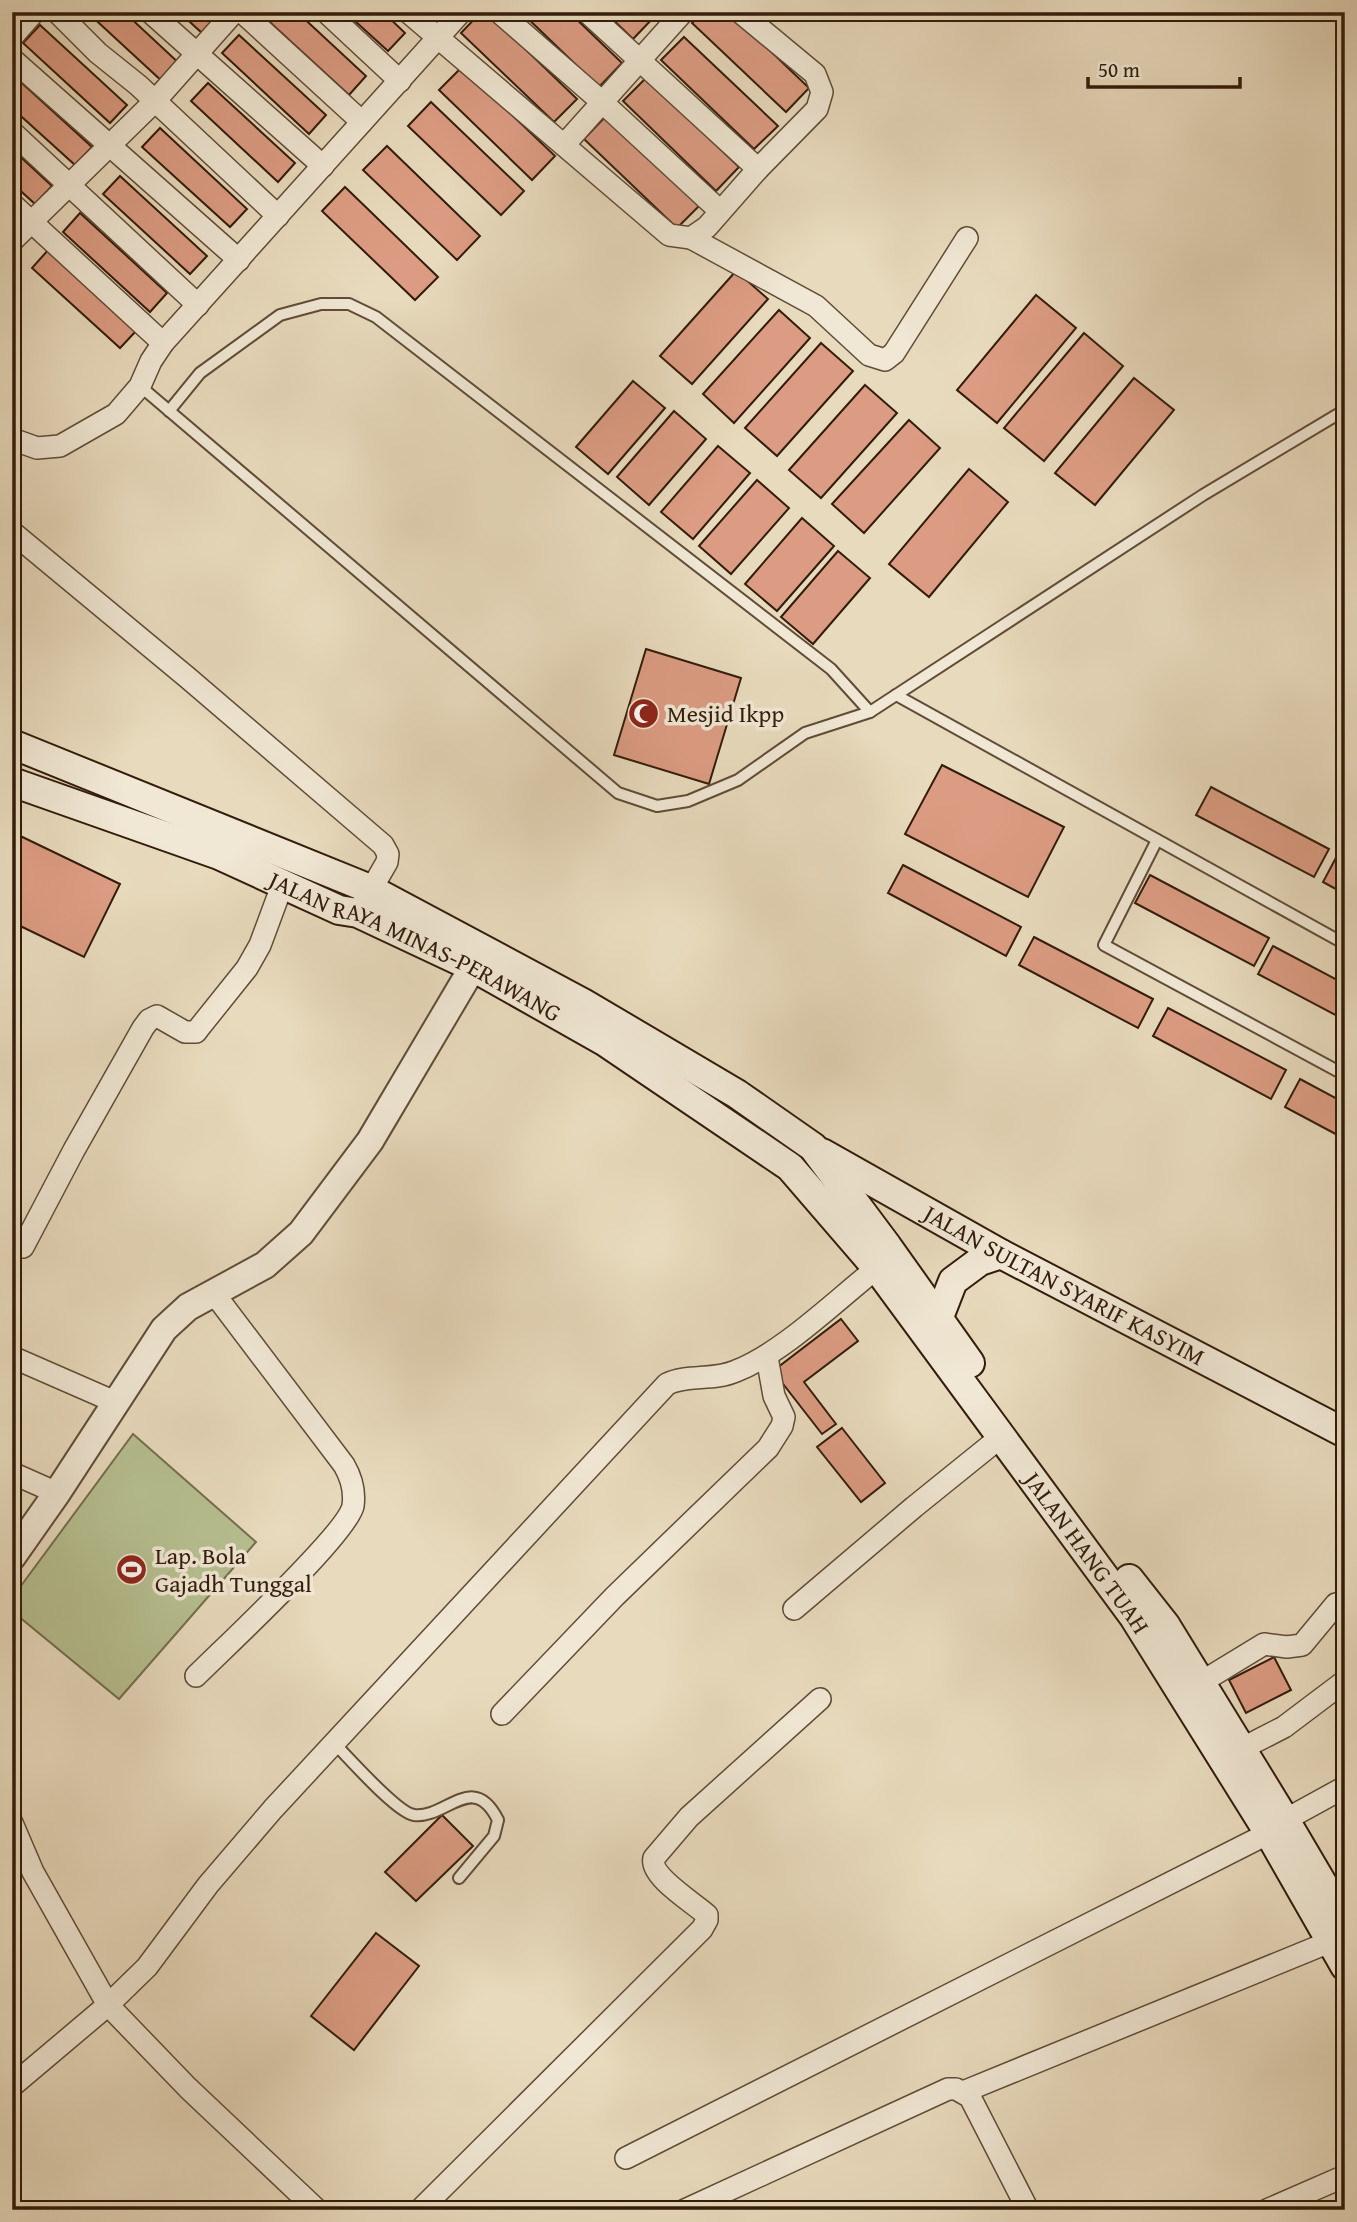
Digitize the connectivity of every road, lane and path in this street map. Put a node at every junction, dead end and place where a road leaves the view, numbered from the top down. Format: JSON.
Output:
{"nodes":[{"id":1,"x":34,"y":12,"type":"edge"},
{"id":2,"x":57,"y":12,"type":"edge"},
{"id":3,"x":150,"y":12,"type":"edge"},
{"id":4,"x":234,"y":12,"type":"edge"},
{"id":5,"x":242,"y":12,"type":"edge"},
{"id":6,"x":326,"y":12,"type":"edge"},
{"id":7,"x":408,"y":12,"type":"edge"},
{"id":8,"x":461,"y":12,"type":"edge"},
{"id":9,"x":499,"y":12,"type":"edge"},
{"id":10,"x":587,"y":12,"type":"edge"},
{"id":11,"x":683,"y":12,"type":"edge"},
{"id":12,"x":740,"y":12,"type":"edge"},
{"id":13,"x":12,"y":37,"type":"edge"},
{"id":14,"x":437,"y":39,"type":"junction"},
{"id":15,"x":196,"y":54,"type":"junction"},
{"id":16,"x":12,"y":59,"type":"edge"},
{"id":17,"x":640,"y":60,"type":"junction"},
{"id":18,"x":400,"y":81,"type":"junction"},
{"id":19,"x":155,"y":101,"type":"junction"},
{"id":20,"x":602,"y":103,"type":"junction"},
{"id":21,"x":362,"y":122,"type":"junction"},
{"id":22,"x":12,"y":132,"type":"edge"},
{"id":23,"x":110,"y":145,"type":"junction"},
{"id":24,"x":564,"y":145,"type":"junction"},
{"id":25,"x":323,"y":166,"type":"junction"},
{"id":26,"x":758,"y":169,"type":"junction"},
{"id":27,"x":70,"y":184,"type":"junction"},
{"id":28,"x":12,"y":204,"type":"edge"},
{"id":29,"x":720,"y":211,"type":"junction"},
{"id":30,"x":278,"y":216,"type":"junction"},
{"id":31,"x":32,"y":221,"type":"junction"},
{"id":32,"x":691,"y":238,"type":"junction"},
{"id":33,"x":967,"y":238,"type":"dead end"},
{"id":34,"x":12,"y":240,"type":"edge"},
{"id":35,"x":239,"y":260,"type":"junction"},
{"id":36,"x":198,"y":305,"type":"junction"},
{"id":37,"x":163,"y":344,"type":"junction"},
{"id":38,"x":140,"y":386,"type":"junction"},
{"id":39,"x":1345,"y":410,"type":"edge"},
{"id":40,"x":169,"y":411,"type":"junction"},
{"id":41,"x":12,"y":439,"type":"edge"},
{"id":42,"x":12,"y":532,"type":"edge"},
{"id":43,"x":896,"y":695,"type":"junction"},
{"id":44,"x":870,"y":712,"type":"junction"},
{"id":45,"x":12,"y":744,"type":"edge"},
{"id":46,"x":12,"y":782,"type":"edge"},
{"id":47,"x":1157,"y":840,"type":"junction"},
{"id":48,"x":283,"y":883,"type":"junction"},
{"id":49,"x":364,"y":901,"type":"junction"},
{"id":50,"x":1345,"y":944,"type":"edge"},
{"id":51,"x":473,"y":967,"type":"junction"},
{"id":52,"x":1345,"y":1075,"type":"edge"},
{"id":53,"x":813,"y":1147,"type":"junction"},
{"id":54,"x":790,"y":1167,"type":"junction"},
{"id":55,"x":23,"y":1247,"type":"dead end"},
{"id":56,"x":1001,"y":1254,"type":"junction"},
{"id":57,"x":877,"y":1268,"type":"junction"},
{"id":58,"x":213,"y":1292,"type":"junction"},
{"id":59,"x":939,"y":1317,"type":"junction"},
{"id":60,"x":12,"y":1357,"type":"edge"},
{"id":61,"x":767,"y":1357,"type":"junction"},
{"id":62,"x":115,"y":1402,"type":"junction"},
{"id":63,"x":1345,"y":1433,"type":"edge"},
{"id":64,"x":1002,"y":1436,"type":"junction"},
{"id":65,"x":12,"y":1473,"type":"edge"},
{"id":66,"x":57,"y":1493,"type":"junction"},
{"id":67,"x":12,"y":1558,"type":"edge"},
{"id":68,"x":1336,"y":1604,"type":"dead end"},
{"id":69,"x":794,"y":1609,"type":"dead end"},
{"id":70,"x":196,"y":1676,"type":"dead end"},
{"id":71,"x":1345,"y":1681,"type":"edge"},
{"id":72,"x":1200,"y":1683,"type":"junction"},
{"id":73,"x":820,"y":1699,"type":"dead end"},
{"id":74,"x":502,"y":1714,"type":"dead end"},
{"id":75,"x":334,"y":1743,"type":"junction"},
{"id":76,"x":1241,"y":1749,"type":"junction"},
{"id":77,"x":1345,"y":1787,"type":"edge"},
{"id":78,"x":12,"y":1823,"type":"edge"},
{"id":79,"x":1277,"y":1827,"type":"junction"},
{"id":80,"x":459,"y":1878,"type":"dead end"},
{"id":81,"x":1336,"y":1921,"type":"edge"},
{"id":82,"x":1345,"y":1966,"type":"edge"},
{"id":83,"x":108,"y":2005,"type":"junction"},
{"id":84,"x":12,"y":2087,"type":"edge"},
{"id":85,"x":963,"y":2092,"type":"junction"},
{"id":86,"x":626,"y":2158,"type":"dead end"},
{"id":87,"x":1345,"y":2176,"type":"edge"},
{"id":88,"x":317,"y":2210,"type":"edge"},
{"id":89,"x":420,"y":2210,"type":"edge"},
{"id":90,"x":685,"y":2210,"type":"edge"},
{"id":91,"x":1028,"y":2210,"type":"edge"},
{"id":92,"x":1267,"y":2210,"type":"edge"}],
"edges":[{"from":1,"to":13,"type":"street"},
{"from":2,"to":19,"type":"street"},
{"from":3,"to":15,"type":"street"},
{"from":4,"to":15,"type":"street"},
{"from":5,"to":21,"type":"street"},
{"from":6,"to":18,"type":"street"},
{"from":7,"to":14,"type":"street"},
{"from":8,"to":14,"type":"street"},
{"from":9,"to":20,"type":"street"},
{"from":10,"to":17,"type":"street"},
{"from":11,"to":17,"type":"street"},
{"from":12,"to":26,"type":"street"},
{"from":14,"to":18,"type":"street"},
{"from":14,"to":24,"type":"street"},
{"from":15,"to":19,"type":"street"},
{"from":15,"to":25,"type":"street"},
{"from":16,"to":23,"type":"street"},
{"from":17,"to":20,"type":"street"},
{"from":17,"to":26,"type":"street"},
{"from":18,"to":21,"type":"street"},
{"from":19,"to":23,"type":"street"},
{"from":19,"to":30,"type":"street"},
{"from":20,"to":24,"type":"street"},
{"from":20,"to":29,"type":"street"},
{"from":21,"to":25,"type":"street"},
{"from":22,"to":27,"type":"street"},
{"from":23,"to":27,"type":"street"},
{"from":23,"to":35,"type":"street"},
{"from":24,"to":32,"type":"street"},
{"from":25,"to":30,"type":"street"},
{"from":26,"to":29,"type":"street"},
{"from":27,"to":31,"type":"street"},
{"from":27,"to":36,"type":"street"},
{"from":28,"to":31,"type":"street"},
{"from":29,"to":32,"type":"street"},
{"from":30,"to":35,"type":"street"},
{"from":31,"to":34,"type":"street"},
{"from":31,"to":37,"type":"street"},
{"from":32,"to":33,"type":"street"},
{"from":35,"to":36,"type":"street"},
{"from":36,"to":37,"type":"street"},
{"from":37,"to":38,"type":"street"},
{"from":38,"to":40,"type":"lane"},
{"from":38,"to":41,"type":"street"},
{"from":39,"to":43,"type":"lane"},
{"from":40,"to":44,"type":"lane"},
{"from":40,"to":44,"type":"lane"},
{"from":42,"to":49,"type":"street"},
{"from":43,"to":44,"type":"lane"},
{"from":43,"to":47,"type":"lane"},
{"from":45,"to":49,"type":"main road","name":"JALAN RAYA MINAS-PERAWANG"},
{"from":46,"to":48,"type":"main road","name":"JALAN RAYA MINAS-PERAWANG"},
{"from":47,"to":50,"type":"lane"},
{"from":47,"to":52,"type":"lane"},
{"from":48,"to":49,"type":"main road","name":"JALAN RAYA MINAS-PERAWANG"},
{"from":48,"to":55,"type":"street"},
{"from":49,"to":51,"type":"main road","name":"JALAN RAYA MINAS-PERAWANG"},
{"from":49,"to":53,"type":"main road","name":"JALAN RAYA MINAS-PERAWANG"},
{"from":51,"to":54,"type":"main road","name":"JALAN RAYA MINAS-PERAWANG"},
{"from":51,"to":58,"type":"street"},
{"from":53,"to":54,"type":"main road"},
{"from":53,"to":56,"type":"main road","name":"JALAN SULTAN SYARIF KASYIM"},
{"from":53,"to":59,"type":"main road","name":"JALAN HANG TUAH"},
{"from":54,"to":57,"type":"main road","name":"JALAN HANG TUAH"},
{"from":56,"to":59,"type":"main road"},
{"from":56,"to":63,"type":"main road","name":"JALAN SULTAN SYARIF KASYIM"},
{"from":57,"to":61,"type":"street"},
{"from":57,"to":64,"type":"main road","name":"JALAN HANG TUAH"},
{"from":58,"to":62,"type":"street"},
{"from":58,"to":70,"type":"street"},
{"from":59,"to":72,"type":"main road","name":"JALAN HANG TUAH"},
{"from":60,"to":62,"type":"street"},
{"from":61,"to":74,"type":"street"},
{"from":61,"to":75,"type":"street"},
{"from":62,"to":66,"type":"street"},
{"from":64,"to":69,"type":"street"},
{"from":64,"to":79,"type":"main road","name":"JALAN HANG TUAH"},
{"from":65,"to":66,"type":"street"},
{"from":66,"to":67,"type":"street"},
{"from":68,"to":72,"type":"street"},
{"from":71,"to":76,"type":"street"},
{"from":72,"to":76,"type":"main road","name":"JALAN HANG TUAH"},
{"from":73,"to":89,"type":"street"},
{"from":75,"to":80,"type":"lane"},
{"from":75,"to":83,"type":"street"},
{"from":76,"to":79,"type":"main road","name":"JALAN HANG TUAH"},
{"from":77,"to":79,"type":"street"},
{"from":78,"to":83,"type":"street"},
{"from":79,"to":81,"type":"main road","name":"JALAN HANG TUAH"},
{"from":79,"to":86,"type":"street"},
{"from":81,"to":82,"type":"main road","name":"JALAN HANG TUAH"},
{"from":81,"to":85,"type":"street"},
{"from":83,"to":84,"type":"street"},
{"from":83,"to":88,"type":"street"},
{"from":85,"to":90,"type":"street"},
{"from":85,"to":91,"type":"street"},
{"from":87,"to":92,"type":"street"}]}
